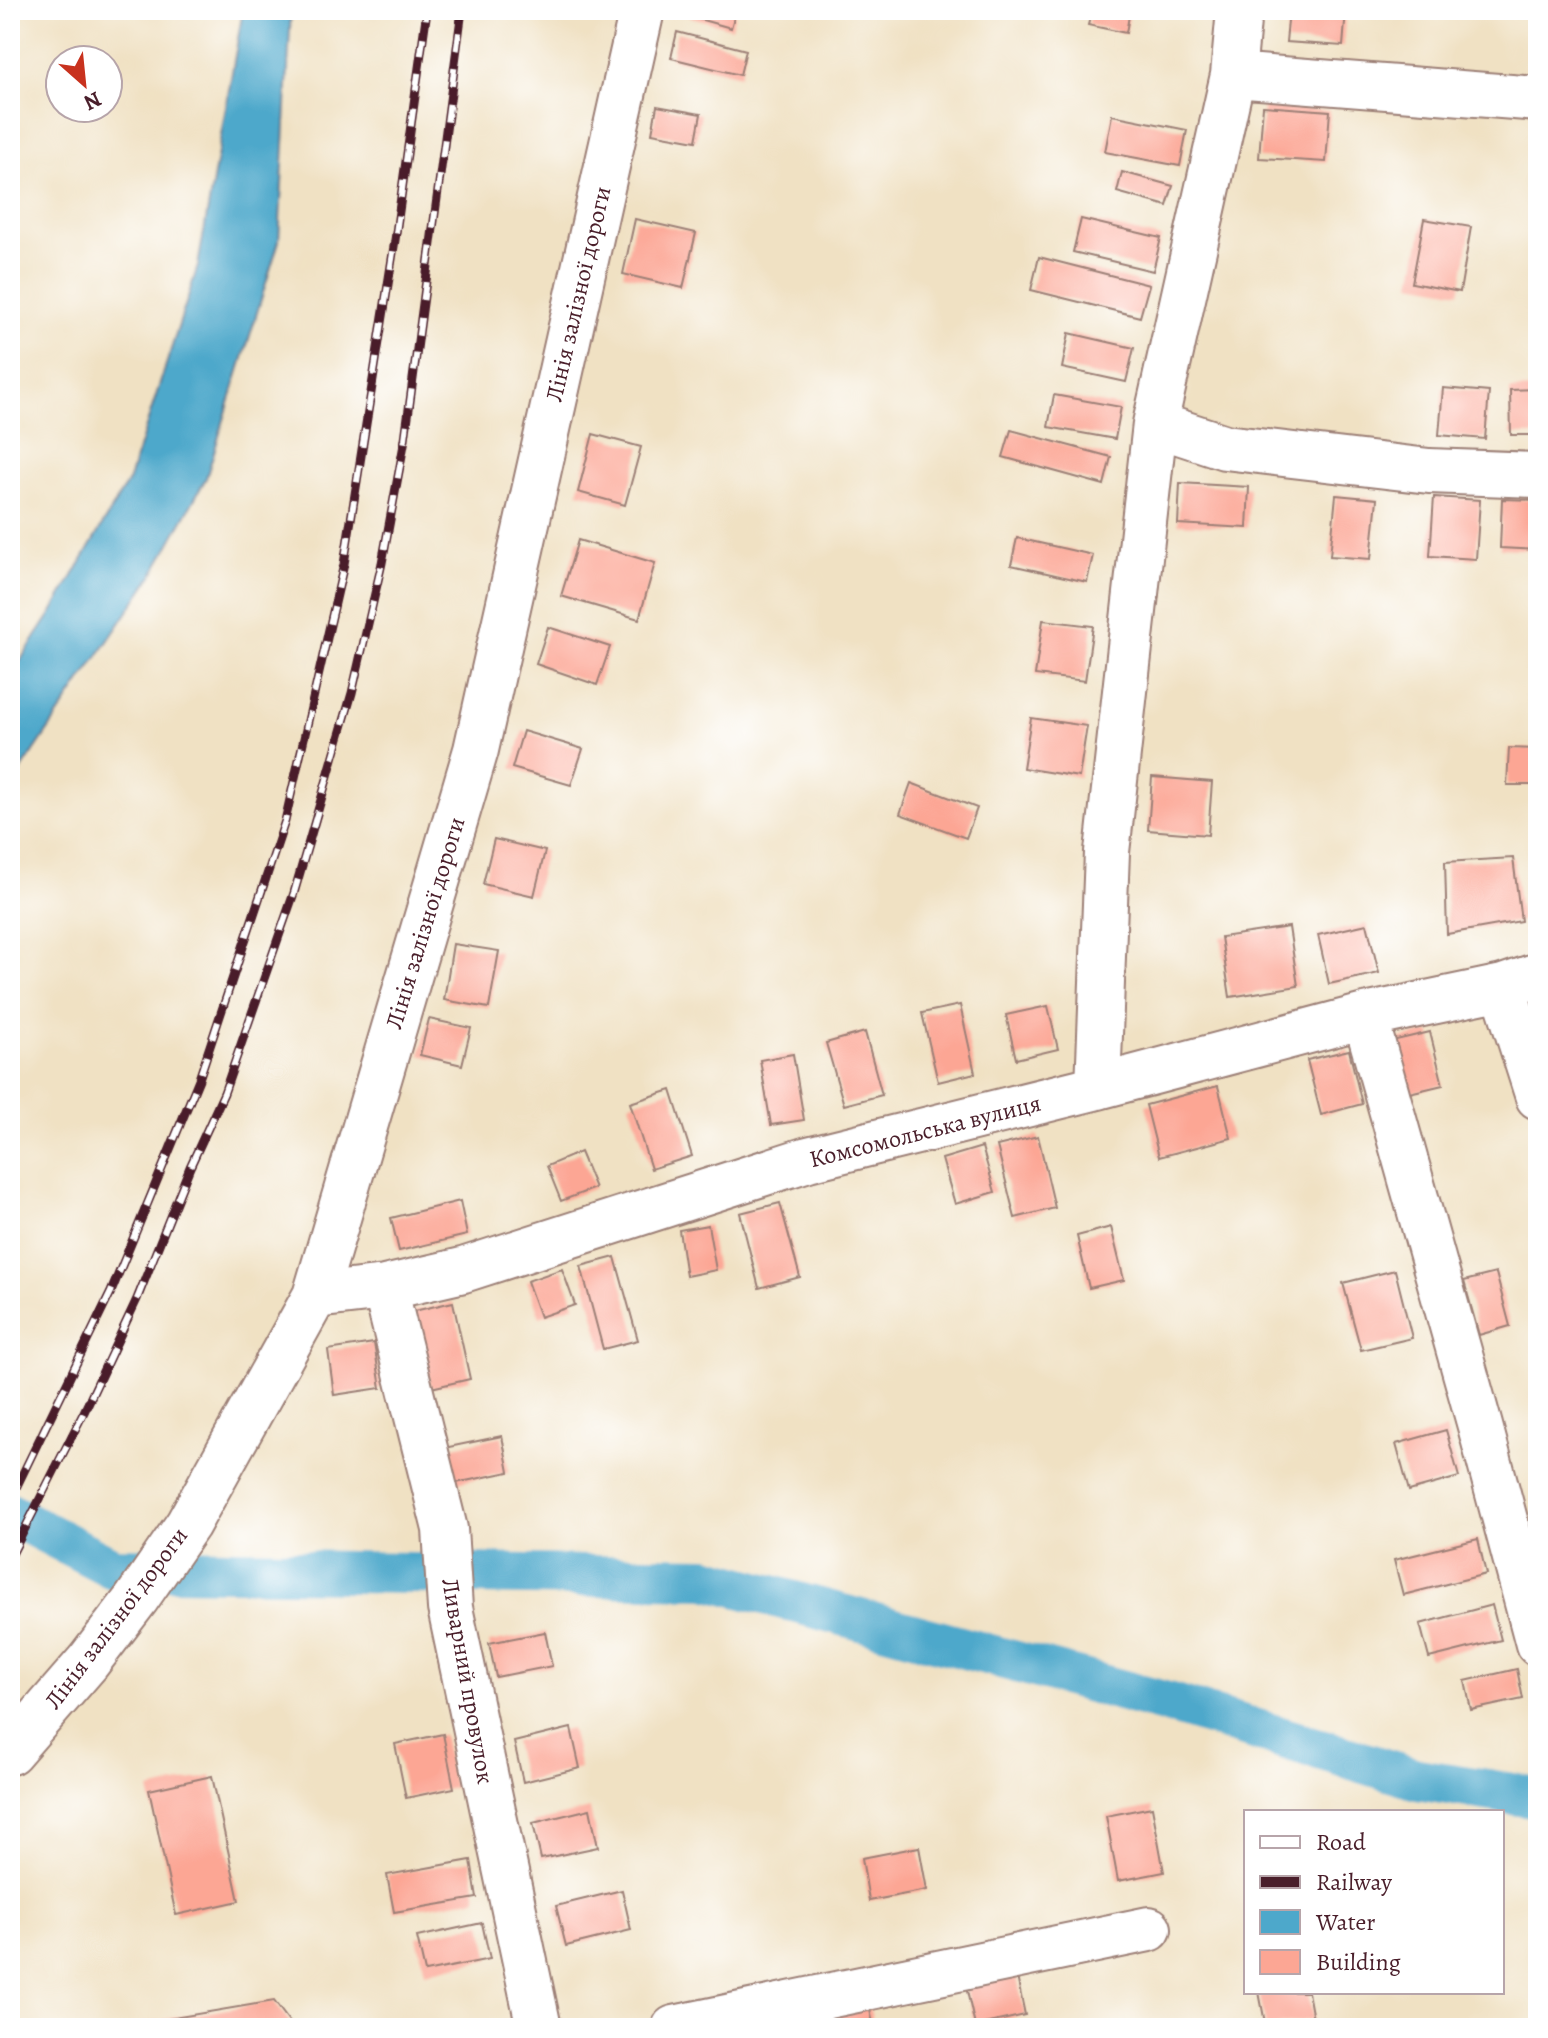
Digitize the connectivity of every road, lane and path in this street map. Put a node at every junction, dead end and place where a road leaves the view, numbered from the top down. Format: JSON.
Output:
{"nodes":[{"id":1,"x":642,"y":10,"type":"edge"},
{"id":2,"x":1239,"y":10,"type":"edge"},
{"id":3,"x":1233,"y":75,"type":"junction"},
{"id":4,"x":1538,"y":99,"type":"edge"},
{"id":5,"x":1155,"y":424,"type":"junction"},
{"id":6,"x":1538,"y":475,"type":"edge"},
{"id":7,"x":1520,"y":981,"type":"edge"},
{"id":8,"x":1365,"y":1016,"type":"junction"},
{"id":9,"x":1098,"y":1087,"type":"junction"},
{"id":10,"x":1538,"y":1097,"type":"edge"},
{"id":11,"x":385,"y":1288,"type":"junction"},
{"id":12,"x":315,"y":1296,"type":"junction"},
{"id":13,"x":1538,"y":1644,"type":"edge"},
{"id":14,"x":10,"y":1752,"type":"edge"},
{"id":15,"x":1149,"y":1929,"type":"dead end"},
{"id":16,"x":539,"y":2028,"type":"edge"},
{"id":17,"x":674,"y":2028,"type":"edge"}],
"edges":[{"from":1,"to":12,"type":"street","name":"Лінія залізної дороги"},
{"from":2,"to":3,"type":"street"},
{"from":3,"to":4,"type":"street"},
{"from":3,"to":5,"type":"street"},
{"from":5,"to":6,"type":"street"},
{"from":5,"to":9,"type":"street"},
{"from":7,"to":8,"type":"street","name":"Комсомольська вулиця"},
{"from":7,"to":10,"type":"street"},
{"from":8,"to":9,"type":"street","name":"Комсомольська вулиця"},
{"from":8,"to":13,"type":"street"},
{"from":9,"to":11,"type":"street","name":"Комсомольська вулиця"},
{"from":11,"to":12,"type":"street","name":"Комсомольська вулиця"},
{"from":11,"to":16,"type":"street","name":"Ливарний провулок"},
{"from":12,"to":14,"type":"street","name":"Лінія залізної дороги"},
{"from":15,"to":17,"type":"street"}]}
